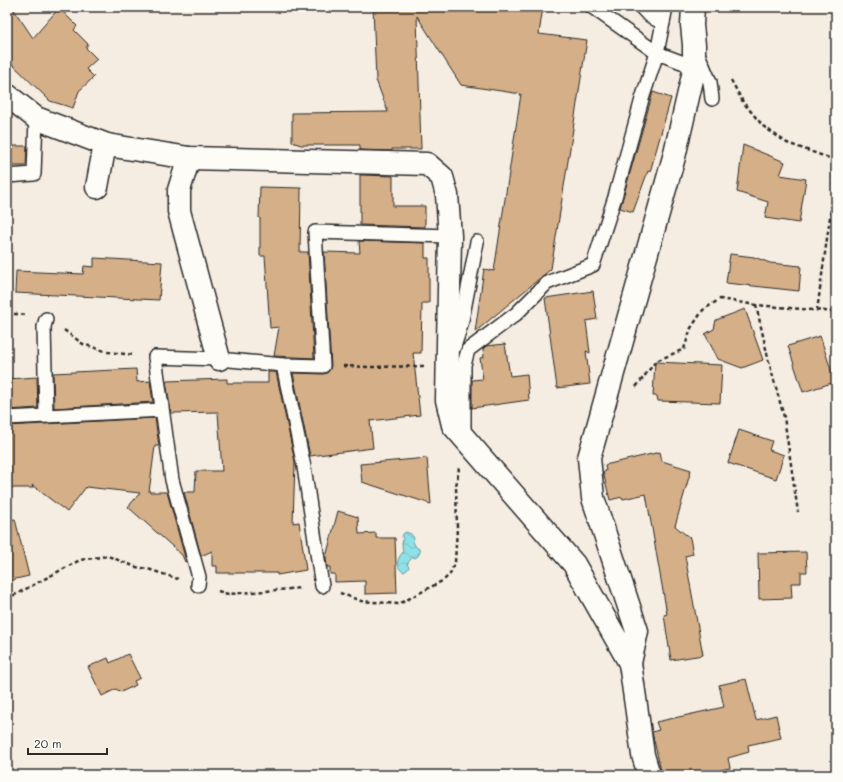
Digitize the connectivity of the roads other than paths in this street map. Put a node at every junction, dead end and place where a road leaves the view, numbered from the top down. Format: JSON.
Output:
{"nodes":[{"id":1,"x":592,"y":7,"type":"edge"},
{"id":2,"x":642,"y":7,"type":"edge"},
{"id":3,"x":666,"y":7,"type":"edge"},
{"id":4,"x":693,"y":7,"type":"edge"},
{"id":5,"x":663,"y":23,"type":"junction"},
{"id":6,"x":694,"y":45,"type":"junction"},
{"id":7,"x":657,"y":53,"type":"junction"},
{"id":8,"x":694,"y":71,"type":"junction"},
{"id":9,"x":7,"y":95,"type":"edge"},
{"id":10,"x":712,"y":99,"type":"dead end"},
{"id":11,"x":36,"y":118,"type":"junction"},
{"id":12,"x":107,"y":145,"type":"junction"},
{"id":13,"x":189,"y":158,"type":"junction"},
{"id":14,"x":7,"y":176,"type":"edge"},
{"id":15,"x":97,"y":187,"type":"dead end"},
{"id":16,"x":450,"y":236,"type":"junction"},
{"id":17,"x":477,"y":242,"type":"dead end"},
{"id":18,"x":46,"y":319,"type":"road end"},
{"id":19,"x":219,"y":359,"type":"junction"},
{"id":20,"x":283,"y":365,"type":"junction"},
{"id":21,"x":448,"y":365,"type":"junction"},
{"id":22,"x":162,"y":410,"type":"junction"},
{"id":23,"x":46,"y":416,"type":"junction"},
{"id":24,"x":7,"y":418,"type":"edge"},
{"id":25,"x":464,"y":436,"type":"junction"},
{"id":26,"x":198,"y":585,"type":"road end"},
{"id":27,"x":322,"y":586,"type":"road end"},
{"id":28,"x":630,"y":662,"type":"junction"},
{"id":29,"x":649,"y":775,"type":"edge"}],
"edges":[{"from":1,"to":7,"type":"lane"},
{"from":2,"to":5,"type":"lane"},
{"from":3,"to":5,"type":"lane"},
{"from":4,"to":6,"type":"street"},
{"from":5,"to":7,"type":"lane"},
{"from":6,"to":8,"type":"street"},
{"from":6,"to":10,"type":"lane"},
{"from":7,"to":8,"type":"lane"},
{"from":7,"to":25,"type":"lane"},
{"from":8,"to":28,"type":"street"},
{"from":9,"to":11,"type":"street"},
{"from":11,"to":12,"type":"street"},
{"from":11,"to":14,"type":"lane"},
{"from":12,"to":13,"type":"street"},
{"from":12,"to":15,"type":"street"},
{"from":13,"to":16,"type":"street"},
{"from":13,"to":19,"type":"street"},
{"from":16,"to":20,"type":"lane"},
{"from":16,"to":21,"type":"street"},
{"from":17,"to":21,"type":"lane"},
{"from":18,"to":23,"type":"lane"},
{"from":19,"to":20,"type":"lane"},
{"from":19,"to":22,"type":"lane"},
{"from":20,"to":27,"type":"lane"},
{"from":21,"to":25,"type":"street"},
{"from":22,"to":23,"type":"lane"},
{"from":22,"to":26,"type":"lane"},
{"from":23,"to":24,"type":"lane"},
{"from":25,"to":28,"type":"street"},
{"from":28,"to":29,"type":"street"}]}
